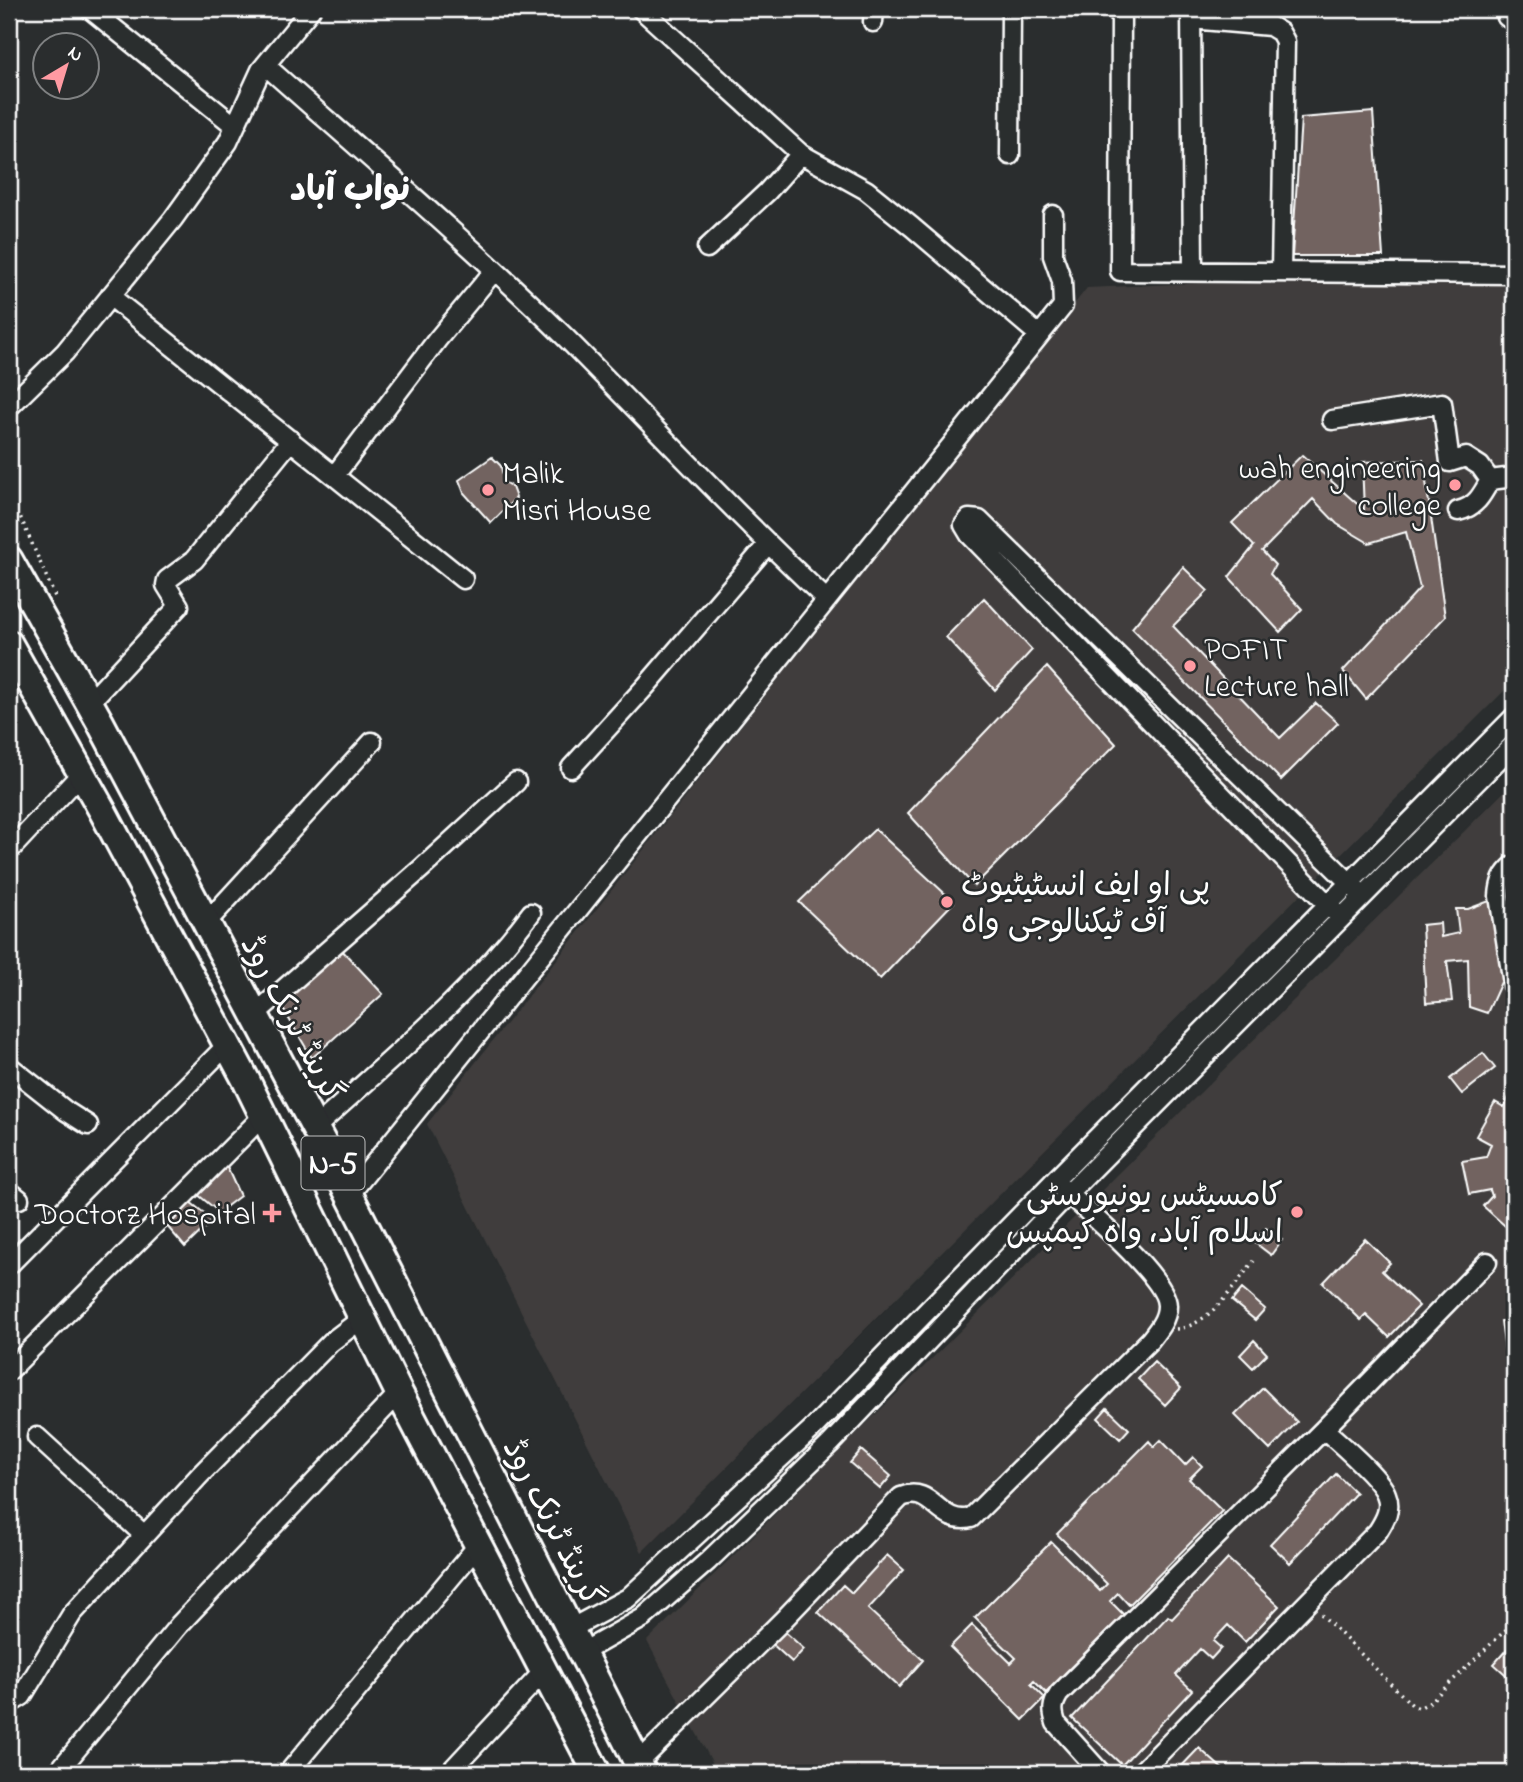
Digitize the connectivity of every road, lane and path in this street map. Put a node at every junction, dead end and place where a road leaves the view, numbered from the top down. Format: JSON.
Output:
{"nodes":[{"id":1,"x":90,"y":9,"type":"edge"},
{"id":2,"x":311,"y":9,"type":"edge"},
{"id":3,"x":641,"y":9,"type":"edge"},
{"id":4,"x":1011,"y":9,"type":"edge"},
{"id":5,"x":1121,"y":9,"type":"edge"},
{"id":6,"x":1507,"y":9,"type":"edge"},
{"id":7,"x":1191,"y":14,"type":"edge"},
{"id":8,"x":1514,"y":23,"type":"edge"},
{"id":9,"x":265,"y":65,"type":"junction"},
{"id":10,"x":235,"y":126,"type":"junction"},
{"id":11,"x":801,"y":155,"type":"junction"},
{"id":12,"x":1010,"y":155,"type":"dead end"},
{"id":13,"x":1053,"y":215,"type":"dead end"},
{"id":14,"x":707,"y":248,"type":"dead end"},
{"id":15,"x":494,"y":271,"type":"junction"},
{"id":16,"x":1193,"y":271,"type":"junction"},
{"id":17,"x":1281,"y":272,"type":"junction"},
{"id":18,"x":1514,"y":274,"type":"edge"},
{"id":19,"x":110,"y":296,"type":"junction"},
{"id":20,"x":1039,"y":335,"type":"junction"},
{"id":21,"x":9,"y":407,"type":"edge"},
{"id":22,"x":1332,"y":420,"type":"dead end"},
{"id":23,"x":291,"y":440,"type":"junction"},
{"id":24,"x":335,"y":475,"type":"junction"},
{"id":25,"x":1514,"y":477,"type":"edge"},
{"id":26,"x":1490,"y":480,"type":"junction"},
{"id":27,"x":1458,"y":511,"type":"dead end"},
{"id":28,"x":9,"y":522,"type":"edge"},
{"id":29,"x":768,"y":544,"type":"junction"},
{"id":30,"x":9,"y":560,"type":"edge"},
{"id":31,"x":463,"y":579,"type":"dead end"},
{"id":32,"x":51,"y":583,"type":"dead end"},
{"id":33,"x":827,"y":600,"type":"junction"},
{"id":34,"x":9,"y":644,"type":"edge"},
{"id":35,"x":89,"y":703,"type":"junction"},
{"id":36,"x":1513,"y":720,"type":"edge"},
{"id":37,"x":372,"y":742,"type":"dead end"},
{"id":38,"x":1514,"y":744,"type":"edge"},
{"id":39,"x":571,"y":768,"type":"dead end"},
{"id":40,"x":81,"y":774,"type":"junction"},
{"id":41,"x":516,"y":782,"type":"dead end"},
{"id":42,"x":9,"y":851,"type":"edge"},
{"id":43,"x":1514,"y":865,"type":"edge"},
{"id":44,"x":1350,"y":882,"type":"junction"},
{"id":45,"x":1364,"y":895,"type":"junction"},
{"id":46,"x":1328,"y":905,"type":"junction"},
{"id":47,"x":531,"y":914,"type":"dead end"},
{"id":48,"x":1342,"y":918,"type":"junction"},
{"id":49,"x":205,"y":924,"type":"junction"},
{"id":50,"x":1514,"y":990,"type":"edge"},
{"id":51,"x":253,"y":1016,"type":"junction"},
{"id":52,"x":227,"y":1045,"type":"junction"},
{"id":53,"x":9,"y":1066,"type":"edge"},
{"id":54,"x":263,"y":1116,"type":"junction"},
{"id":55,"x":88,"y":1125,"type":"dead end"},
{"id":56,"x":315,"y":1128,"type":"junction"},
{"id":57,"x":1054,"y":1181,"type":"junction"},
{"id":58,"x":1068,"y":1194,"type":"junction"},
{"id":59,"x":349,"y":1195,"type":"junction"},
{"id":60,"x":1254,"y":1261,"type":"dead end"},
{"id":61,"x":1487,"y":1262,"type":"dead end"},
{"id":62,"x":9,"y":1265,"type":"edge"},
{"id":63,"x":364,"y":1317,"type":"junction"},
{"id":64,"x":1158,"y":1329,"type":"junction"},
{"id":65,"x":9,"y":1371,"type":"edge"},
{"id":66,"x":399,"y":1393,"type":"junction"},
{"id":67,"x":1324,"y":1429,"type":"junction"},
{"id":68,"x":37,"y":1437,"type":"dead end"},
{"id":69,"x":144,"y":1535,"type":"junction"},
{"id":70,"x":480,"y":1544,"type":"junction"},
{"id":71,"x":535,"y":1558,"type":"junction"},
{"id":72,"x":496,"y":1576,"type":"junction"},
{"id":73,"x":1310,"y":1602,"type":"junction"},
{"id":74,"x":1514,"y":1622,"type":"edge"},
{"id":75,"x":576,"y":1641,"type":"junction"},
{"id":76,"x":544,"y":1671,"type":"junction"},
{"id":77,"x":9,"y":1704,"type":"edge"},
{"id":78,"x":641,"y":1768,"type":"edge"},
{"id":79,"x":590,"y":1770,"type":"edge"},
{"id":80,"x":57,"y":1773,"type":"edge"},
{"id":81,"x":288,"y":1773,"type":"edge"},
{"id":82,"x":449,"y":1773,"type":"edge"},
{"id":83,"x":1101,"y":1773,"type":"edge"},
{"id":84,"x":1140,"y":1773,"type":"edge"}],
"edges":[{"from":1,"to":10,"type":"street"},
{"from":2,"to":9,"type":"street"},
{"from":3,"to":11,"type":"street"},
{"from":4,"to":12,"type":"street"},
{"from":5,"to":16,"type":"street"},
{"from":6,"to":8,"type":"street"},
{"from":7,"to":16,"type":"street"},
{"from":7,"to":17,"type":"street"},
{"from":9,"to":10,"type":"street"},
{"from":9,"to":15,"type":"street"},
{"from":10,"to":19,"type":"street"},
{"from":11,"to":14,"type":"street"},
{"from":11,"to":20,"type":"street"},
{"from":13,"to":20,"type":"street"},
{"from":15,"to":24,"type":"street"},
{"from":15,"to":29,"type":"street"},
{"from":16,"to":17,"type":"street"},
{"from":17,"to":18,"type":"street"},
{"from":19,"to":21,"type":"street"},
{"from":19,"to":23,"type":"street"},
{"from":20,"to":33,"type":"street"},
{"from":22,"to":26,"type":"street"},
{"from":23,"to":24,"type":"street"},
{"from":23,"to":35,"type":"street"},
{"from":24,"to":31,"type":"street"},
{"from":25,"to":26,"type":"street"},
{"from":26,"to":27,"type":"street"},
{"from":28,"to":32,"type":"path"},
{"from":29,"to":33,"type":"street"},
{"from":29,"to":39,"type":"street"},
{"from":30,"to":35,"type":"highway","name":"گرینڈ ٹرنک روڈ","number":"N-5"},
{"from":33,"to":59,"type":"street"},
{"from":34,"to":40,"type":"highway","number":"N-5"},
{"from":35,"to":49,"type":"highway","name":"گرینڈ ٹرنک روڈ","number":"N-5"},
{"from":36,"to":44,"type":"street"},
{"from":37,"to":49,"type":"street"},
{"from":38,"to":45,"type":"street"},
{"from":40,"to":42,"type":"street"},
{"from":40,"to":52,"type":"highway","number":"N-5"},
{"from":41,"to":51,"type":"street"},
{"from":43,"to":50,"type":"street"},
{"from":44,"to":45,"type":"street"},
{"from":44,"to":46,"type":"street"},
{"from":44,"to":46,"type":"street"},
{"from":45,"to":48,"type":"street"},
{"from":46,"to":48,"type":"street"},
{"from":46,"to":57,"type":"street"},
{"from":47,"to":56,"type":"street"},
{"from":48,"to":58,"type":"street"},
{"from":49,"to":51,"type":"highway","name":"گرینڈ ٹرنک روڈ","number":"N-5"},
{"from":51,"to":56,"type":"highway","name":"گرینڈ ٹرنک روڈ","number":"N-5"},
{"from":52,"to":54,"type":"highway","number":"N-5"},
{"from":52,"to":62,"type":"street"},
{"from":53,"to":55,"type":"street"},
{"from":54,"to":63,"type":"highway","number":"N-5"},
{"from":54,"to":65,"type":"street"},
{"from":56,"to":59,"type":"highway","name":"گرینڈ ٹرنک روڈ","number":"N-5"},
{"from":57,"to":58,"type":"street"},
{"from":57,"to":75,"type":"street"},
{"from":58,"to":64,"type":"street"},
{"from":58,"to":75,"type":"street"},
{"from":59,"to":71,"type":"highway","name":"گرینڈ ٹرنک روڈ","number":"N-5"},
{"from":60,"to":64,"type":"path"},
{"from":61,"to":67,"type":"street"},
{"from":63,"to":66,"type":"highway","number":"N-5"},
{"from":63,"to":69,"type":"street"},
{"from":64,"to":78,"type":"street"},
{"from":66,"to":70,"type":"highway","number":"N-5"},
{"from":66,"to":80,"type":"street"},
{"from":67,"to":73,"type":"street"},
{"from":67,"to":83,"type":"street"},
{"from":68,"to":69,"type":"street"},
{"from":69,"to":77,"type":"street"},
{"from":70,"to":72,"type":"highway","number":"N-5"},
{"from":70,"to":81,"type":"street"},
{"from":71,"to":72,"type":"highway"},
{"from":71,"to":75,"type":"highway","name":"گرینڈ ٹرنک روڈ","number":"N-5"},
{"from":72,"to":76,"type":"highway","number":"N-5"},
{"from":73,"to":74,"type":"path"},
{"from":73,"to":84,"type":"street"},
{"from":75,"to":78,"type":"highway","name":"گرینڈ ٹرنک روڈ","number":"N-5"},
{"from":76,"to":79,"type":"highway","number":"N-5"},
{"from":76,"to":82,"type":"street"}]}
